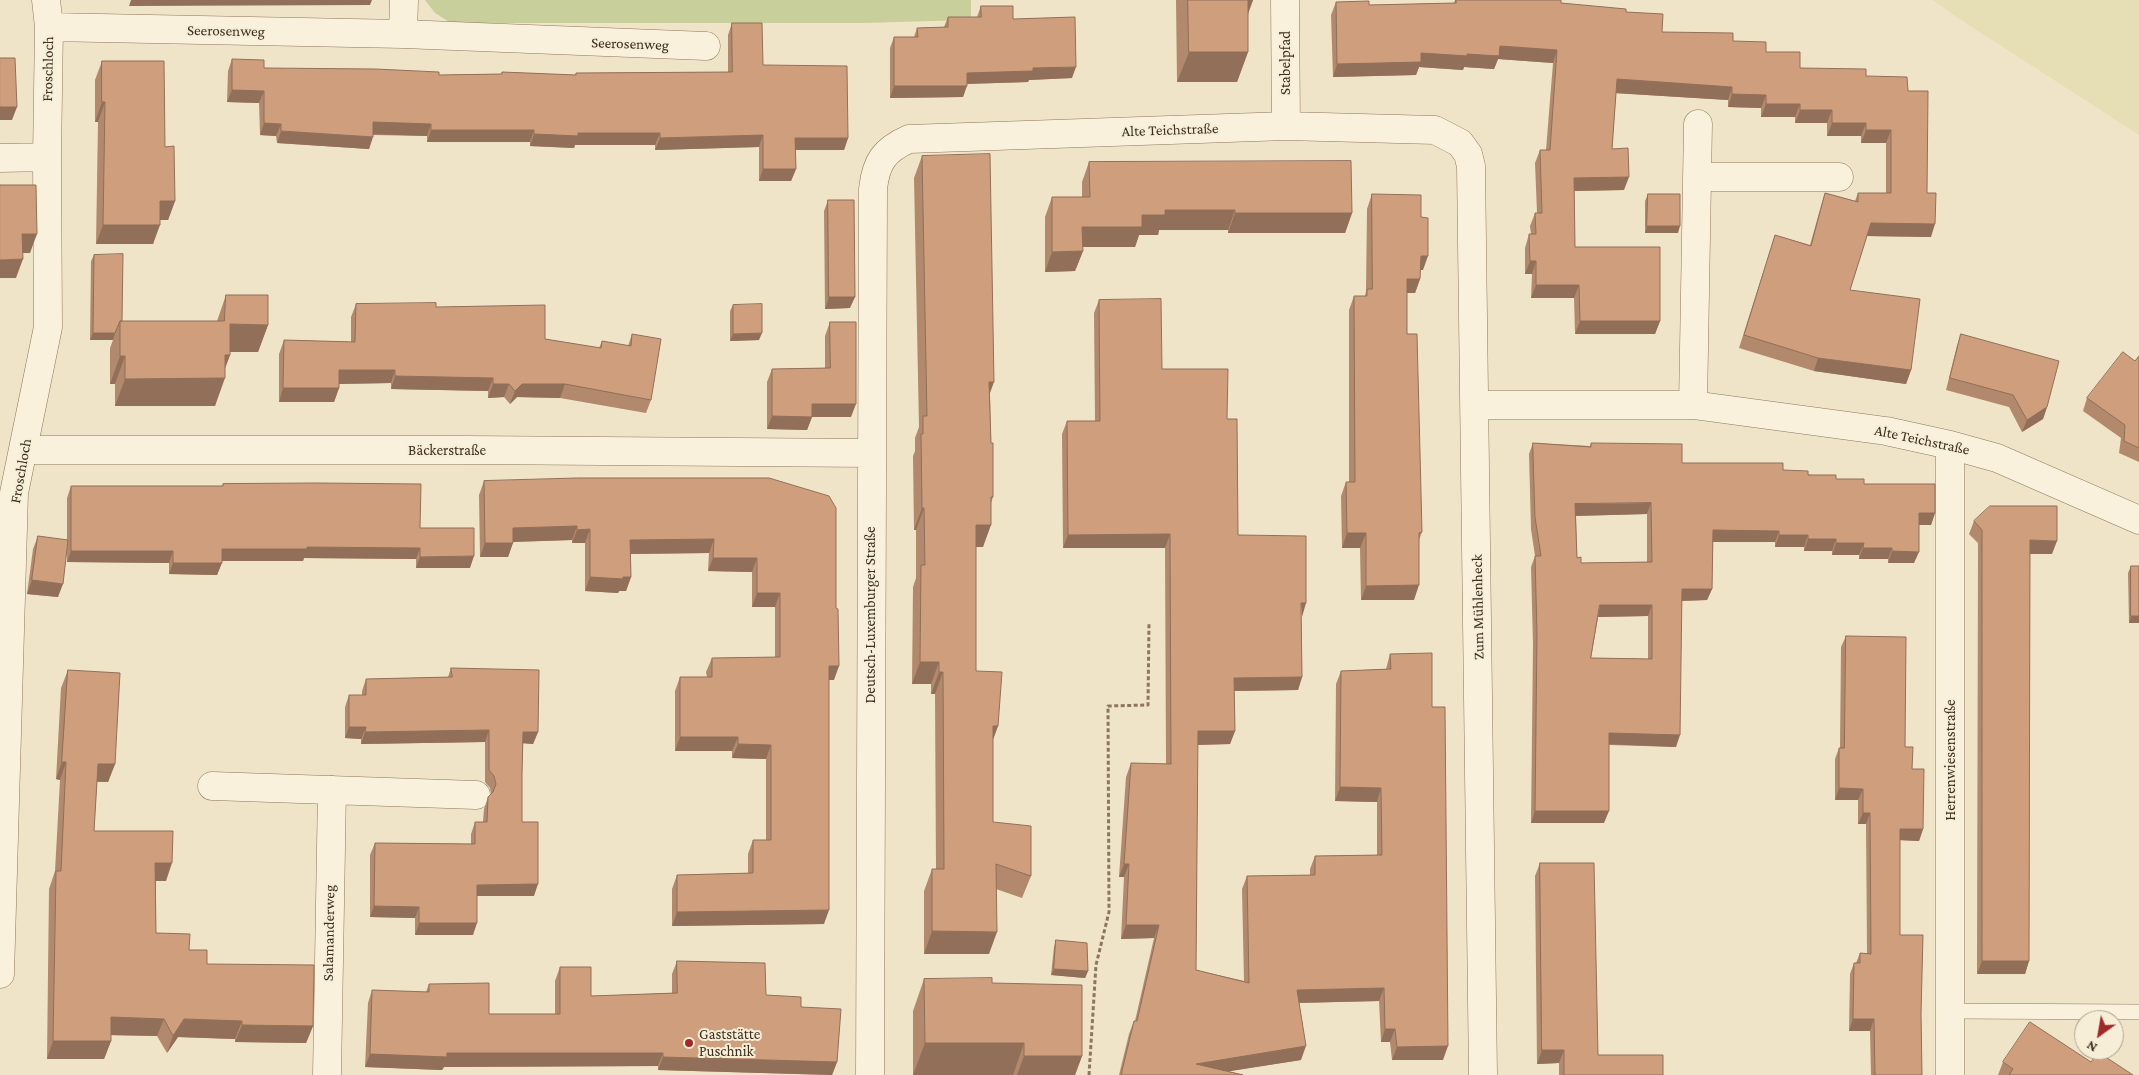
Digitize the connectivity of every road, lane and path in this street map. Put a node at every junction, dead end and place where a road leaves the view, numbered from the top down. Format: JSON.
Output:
{"nodes":[{"id":1,"x":46,"y":0,"type":"edge"},
{"id":2,"x":404,"y":0,"type":"edge"},
{"id":3,"x":1285,"y":0,"type":"edge"},
{"id":4,"x":49,"y":27,"type":"junction"},
{"id":5,"x":403,"y":34,"type":"junction"},
{"id":6,"x":706,"y":46,"type":"dead end"},
{"id":7,"x":1698,"y":124,"type":"dead end"},
{"id":8,"x":1286,"y":126,"type":"junction"},
{"id":9,"x":1460,"y":143,"type":"joint"},
{"id":10,"x":883,"y":156,"type":"joint"},
{"id":11,"x":47,"y":157,"type":"junction"},
{"id":12,"x":0,"y":158,"type":"edge"},
{"id":13,"x":1697,"y":177,"type":"junction"},
{"id":14,"x":1839,"y":177,"type":"dead end"},
{"id":15,"x":1475,"y":405,"type":"junction"},
{"id":16,"x":1693,"y":405,"type":"junction"},
{"id":17,"x":1950,"y":445,"type":"junction"},
{"id":18,"x":24,"y":450,"type":"junction"},
{"id":19,"x":871,"y":453,"type":"junction"},
{"id":20,"x":2139,"y":520,"type":"edge"},
{"id":21,"x":1149,"y":623,"type":"dead end"},
{"id":22,"x":212,"y":786,"type":"dead end"},
{"id":23,"x":332,"y":790,"type":"junction"},
{"id":24,"x":476,"y":796,"type":"dead end"},
{"id":25,"x":0,"y":974,"type":"edge"},
{"id":26,"x":1951,"y":1011,"type":"junction"},
{"id":27,"x":2139,"y":1012,"type":"edge"},
{"id":28,"x":326,"y":1075,"type":"edge"},
{"id":29,"x":870,"y":1075,"type":"edge"},
{"id":30,"x":1089,"y":1075,"type":"edge"},
{"id":31,"x":1482,"y":1075,"type":"edge"},
{"id":32,"x":1950,"y":1075,"type":"edge"}],
"edges":[{"from":1,"to":4,"type":"street","name":"Froschloch"},
{"from":2,"to":5,"type":"street"},
{"from":3,"to":8,"type":"street","name":"Stabelpfad"},
{"from":4,"to":5,"type":"street","name":"Seerosenweg"},
{"from":4,"to":11,"type":"street","name":"Froschloch"},
{"from":5,"to":6,"type":"street","name":"Seerosenweg"},
{"from":7,"to":13,"type":"street"},
{"from":8,"to":9,"type":"street","name":"Alte Teichstraße"},
{"from":8,"to":10,"type":"street","name":"Alte Teichstraße"},
{"from":9,"to":15,"type":"street","name":"Zum Mühlenheck"},
{"from":10,"to":19,"type":"street","name":"Deutsch-Luxemburger Straße"},
{"from":11,"to":12,"type":"street"},
{"from":11,"to":18,"type":"street","name":"Froschloch"},
{"from":13,"to":14,"type":"street"},
{"from":13,"to":16,"type":"street"},
{"from":15,"to":16,"type":"street","name":"Alte Teichstraße"},
{"from":15,"to":31,"type":"street","name":"Zum Mühlenheck"},
{"from":16,"to":17,"type":"street","name":"Alte Teichstraße"},
{"from":17,"to":20,"type":"street","name":"Alte Teichstraße"},
{"from":17,"to":26,"type":"street","name":"Herrenwiesenstraße"},
{"from":18,"to":19,"type":"street","name":"Bäckerstraße"},
{"from":18,"to":25,"type":"street","name":"Froschloch"},
{"from":19,"to":29,"type":"street","name":"Deutsch-Luxemburger Straße"},
{"from":21,"to":30,"type":"path"},
{"from":22,"to":23,"type":"street"},
{"from":23,"to":24,"type":"street"},
{"from":23,"to":28,"type":"street","name":"Salamanderweg"},
{"from":26,"to":27,"type":"lane"},
{"from":26,"to":32,"type":"street","name":"Herrenwiesenstraße"}]}
